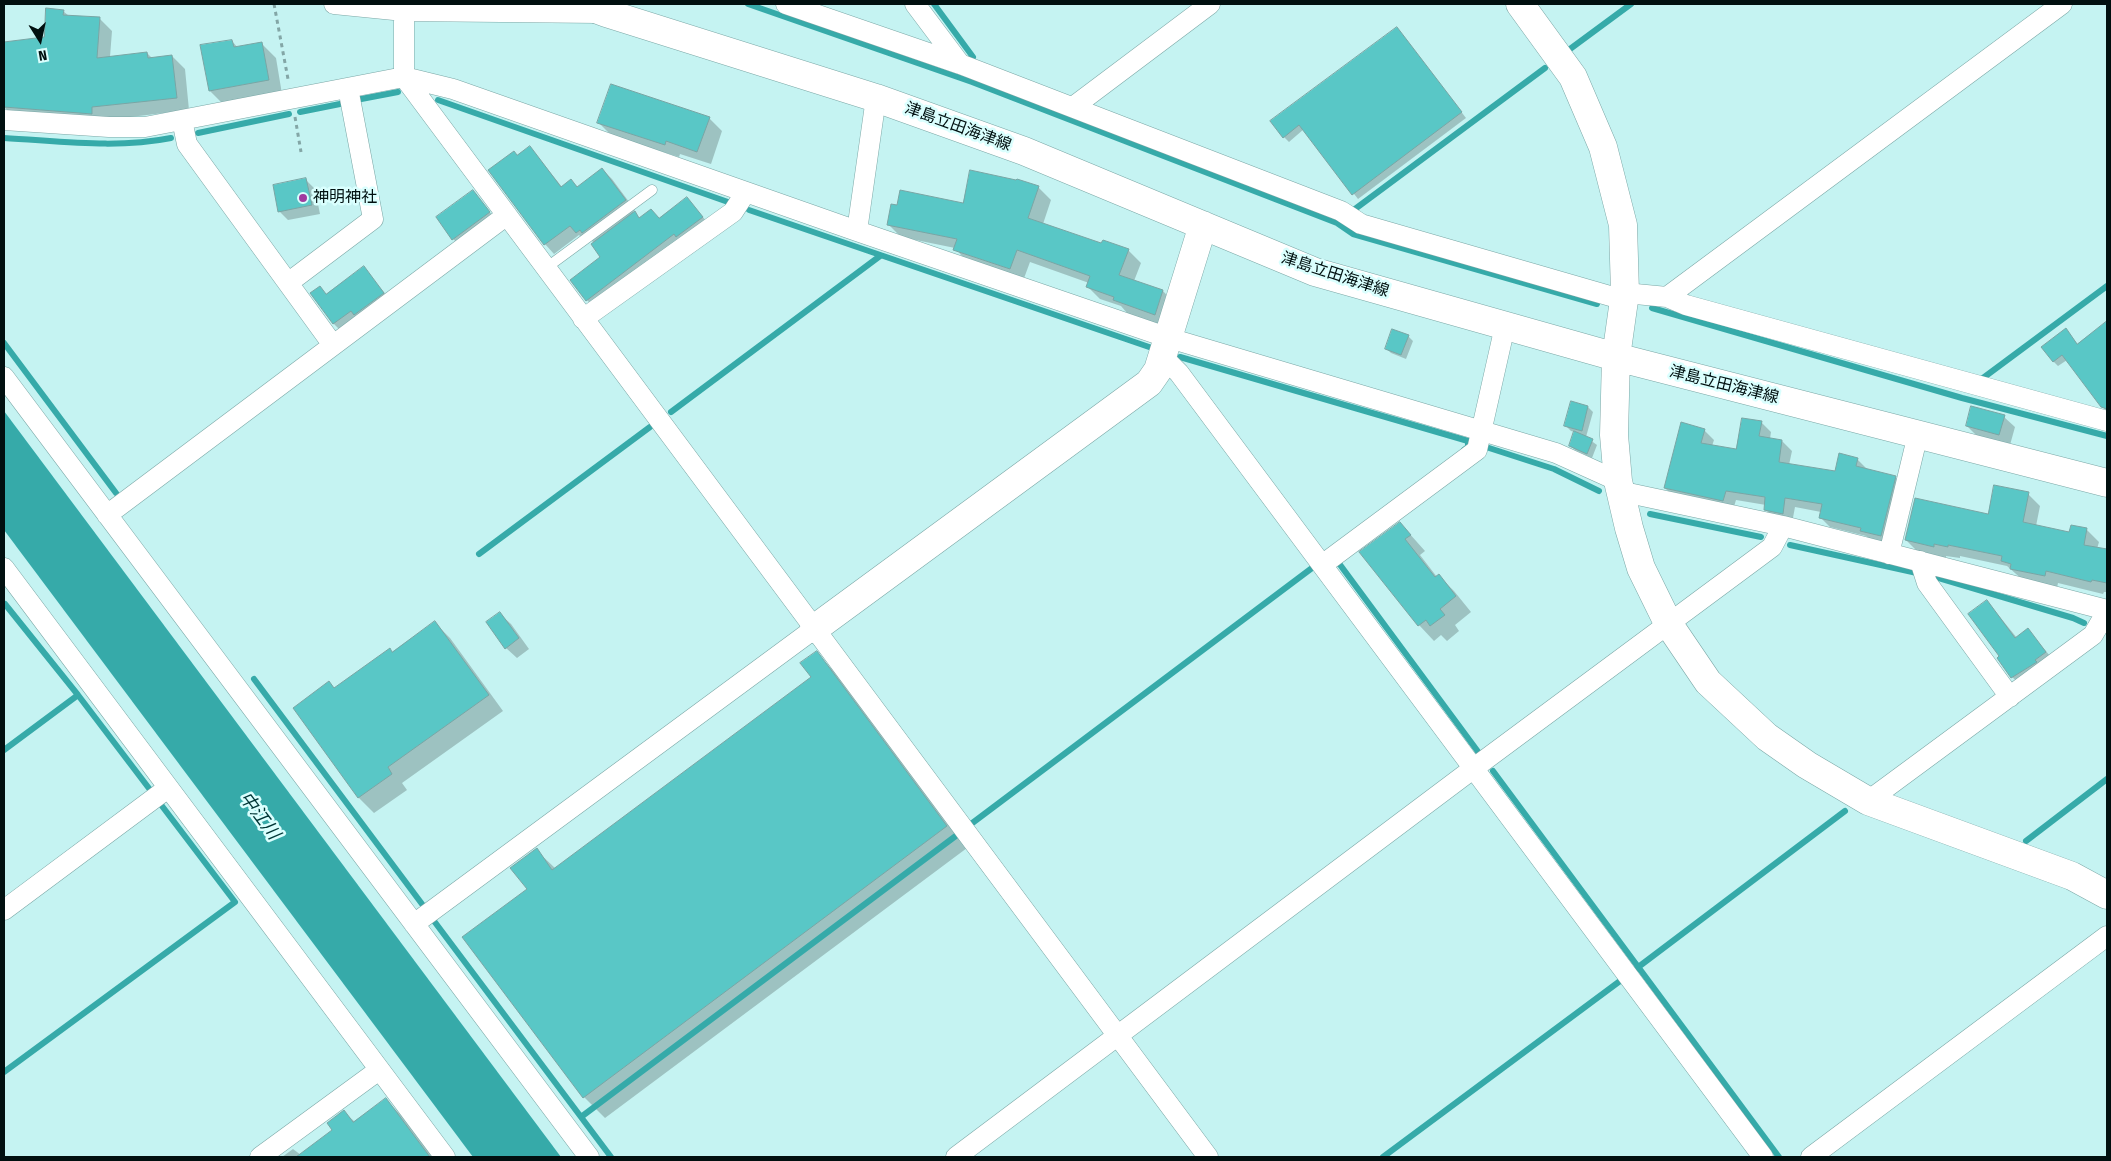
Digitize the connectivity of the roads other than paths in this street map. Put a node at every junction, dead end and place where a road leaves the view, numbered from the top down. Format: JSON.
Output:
{"nodes":[{"id":1,"x":334,"y":4,"type":"edge"},
{"id":2,"x":786,"y":4,"type":"edge"},
{"id":3,"x":915,"y":4,"type":"edge"},
{"id":4,"x":1210,"y":4,"type":"edge"},
{"id":5,"x":1520,"y":4,"type":"edge"},
{"id":6,"x":2062,"y":4,"type":"edge"},
{"id":7,"x":405,"y":7,"type":"edge"},
{"id":8,"x":594,"y":8,"type":"edge"},
{"id":9,"x":960,"y":64,"type":"junction"},
{"id":10,"x":404,"y":77,"type":"junction"},
{"id":11,"x":348,"y":88,"type":"junction"},
{"id":12,"x":876,"y":98,"type":"junction"},
{"id":13,"x":1073,"y":107,"type":"junction"},
{"id":14,"x":4,"y":120,"type":"edge"},
{"id":15,"x":182,"y":120,"type":"junction"},
{"id":16,"x":652,"y":190,"type":"dead end"},
{"id":17,"x":746,"y":192,"type":"junction"},
{"id":18,"x":507,"y":215,"type":"junction"},
{"id":19,"x":1203,"y":225,"type":"junction"},
{"id":20,"x":856,"y":231,"type":"junction"},
{"id":21,"x":546,"y":268,"type":"junction"},
{"id":22,"x":288,"y":283,"type":"junction"},
{"id":23,"x":1624,"y":296,"type":"junction"},
{"id":24,"x":1667,"y":297,"type":"junction"},
{"id":25,"x":584,"y":319,"type":"junction"},
{"id":26,"x":1506,"y":326,"type":"junction"},
{"id":27,"x":333,"y":345,"type":"junction"},
{"id":28,"x":1166,"y":348,"type":"junction"},
{"id":29,"x":1616,"y":357,"type":"junction"},
{"id":30,"x":4,"y":376,"type":"edge"},
{"id":31,"x":2107,"y":421,"type":"edge"},
{"id":32,"x":1482,"y":430,"type":"junction"},
{"id":33,"x":1918,"y":434,"type":"junction"},
{"id":34,"x":2107,"y":483,"type":"edge"},
{"id":35,"x":1618,"y":486,"type":"junction"},
{"id":36,"x":106,"y":515,"type":"junction"},
{"id":37,"x":1783,"y":526,"type":"junction"},
{"id":38,"x":1889,"y":554,"type":"junction"},
{"id":39,"x":1920,"y":562,"type":"junction"},
{"id":40,"x":1322,"y":565,"type":"junction"},
{"id":41,"x":4,"y":568,"type":"edge"},
{"id":42,"x":10,"y":588,"type":"edge"},
{"id":43,"x":2107,"y":611,"type":"edge"},
{"id":44,"x":1668,"y":623,"type":"junction"},
{"id":45,"x":814,"y":629,"type":"junction"},
{"id":46,"x":2010,"y":697,"type":"junction"},
{"id":47,"x":1474,"y":768,"type":"junction"},
{"id":48,"x":168,"y":788,"type":"junction"},
{"id":49,"x":1868,"y":801,"type":"junction"},
{"id":50,"x":2107,"y":895,"type":"edge"},
{"id":51,"x":4,"y":910,"type":"edge"},
{"id":52,"x":414,"y":924,"type":"junction"},
{"id":53,"x":2107,"y":936,"type":"edge"},
{"id":54,"x":1117,"y":1037,"type":"junction"},
{"id":55,"x":379,"y":1070,"type":"junction"},
{"id":56,"x":260,"y":1157,"type":"edge"},
{"id":57,"x":445,"y":1157,"type":"edge"},
{"id":58,"x":589,"y":1157,"type":"edge"},
{"id":59,"x":956,"y":1157,"type":"edge"},
{"id":60,"x":1208,"y":1157,"type":"edge"},
{"id":61,"x":1763,"y":1157,"type":"edge"},
{"id":62,"x":1811,"y":1157,"type":"edge"}],
"edges":[{"from":1,"to":7,"type":"street"},
{"from":2,"to":9,"type":"street"},
{"from":3,"to":9,"type":"street"},
{"from":4,"to":13,"type":"street"},
{"from":5,"to":23,"type":"street"},
{"from":6,"to":24,"type":"street"},
{"from":7,"to":8,"type":"street"},
{"from":7,"to":10,"type":"street"},
{"from":8,"to":12,"type":"street","name":"津島立田海津線"},
{"from":9,"to":13,"type":"street"},
{"from":10,"to":11,"type":"street"},
{"from":10,"to":17,"type":"street"},
{"from":10,"to":18,"type":"street"},
{"from":11,"to":15,"type":"street"},
{"from":11,"to":22,"type":"street"},
{"from":12,"to":19,"type":"street","name":"津島立田海津線"},
{"from":12,"to":20,"type":"street"},
{"from":13,"to":23,"type":"street"},
{"from":14,"to":15,"type":"street"},
{"from":15,"to":22,"type":"street"},
{"from":16,"to":21,"type":"lane"},
{"from":17,"to":20,"type":"street"},
{"from":17,"to":25,"type":"street"},
{"from":18,"to":21,"type":"street"},
{"from":18,"to":27,"type":"street"},
{"from":19,"to":26,"type":"street","name":"津島立田海津線"},
{"from":19,"to":28,"type":"street"},
{"from":20,"to":28,"type":"street"},
{"from":21,"to":25,"type":"street"},
{"from":22,"to":27,"type":"street"},
{"from":23,"to":24,"type":"street"},
{"from":23,"to":29,"type":"street"},
{"from":24,"to":31,"type":"street"},
{"from":25,"to":45,"type":"street"},
{"from":26,"to":29,"type":"street","name":"津島立田海津線"},
{"from":26,"to":32,"type":"street"},
{"from":27,"to":36,"type":"street"},
{"from":28,"to":32,"type":"street"},
{"from":28,"to":40,"type":"street"},
{"from":28,"to":45,"type":"street"},
{"from":29,"to":33,"type":"street","name":"津島立田海津線"},
{"from":29,"to":35,"type":"street"},
{"from":30,"to":36,"type":"street"},
{"from":32,"to":35,"type":"street"},
{"from":32,"to":40,"type":"street"},
{"from":33,"to":34,"type":"street","name":"津島立田海津線"},
{"from":33,"to":38,"type":"street"},
{"from":35,"to":37,"type":"street"},
{"from":35,"to":44,"type":"street"},
{"from":36,"to":52,"type":"street"},
{"from":37,"to":38,"type":"street"},
{"from":37,"to":44,"type":"street"},
{"from":38,"to":39,"type":"street"},
{"from":39,"to":43,"type":"street"},
{"from":39,"to":46,"type":"street"},
{"from":40,"to":47,"type":"street"},
{"from":41,"to":42,"type":"street"},
{"from":42,"to":48,"type":"street"},
{"from":43,"to":46,"type":"street"},
{"from":44,"to":47,"type":"street"},
{"from":44,"to":49,"type":"street"},
{"from":45,"to":52,"type":"street"},
{"from":45,"to":54,"type":"street"},
{"from":46,"to":49,"type":"street"},
{"from":47,"to":54,"type":"street"},
{"from":47,"to":61,"type":"street"},
{"from":48,"to":51,"type":"street"},
{"from":48,"to":55,"type":"street"},
{"from":49,"to":50,"type":"street"},
{"from":52,"to":58,"type":"street"},
{"from":53,"to":62,"type":"street"},
{"from":54,"to":59,"type":"street"},
{"from":54,"to":60,"type":"street"},
{"from":55,"to":56,"type":"street"},
{"from":55,"to":57,"type":"street"}]}
